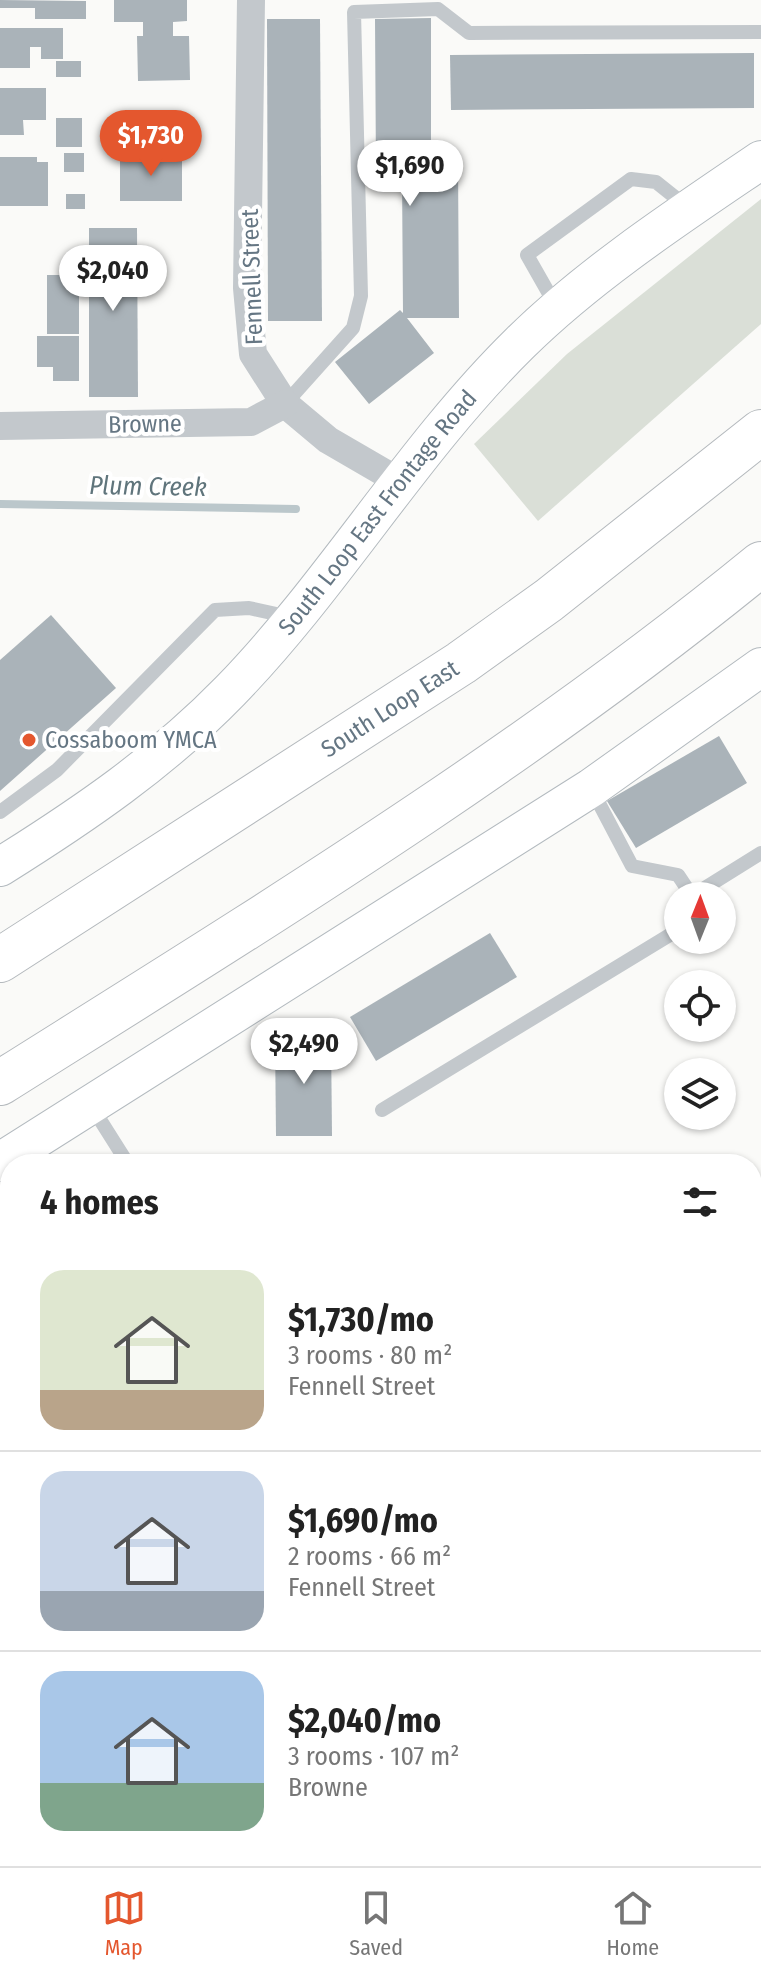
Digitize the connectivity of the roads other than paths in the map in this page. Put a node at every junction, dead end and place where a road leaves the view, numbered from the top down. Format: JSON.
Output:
{"nodes":[{"id":1,"x":251,"y":0,"type":"edge"},
{"id":2,"x":761,"y":32,"type":"edge"},
{"id":3,"x":761,"y":160,"type":"edge"},
{"id":4,"x":690,"y":209,"type":"junction"},
{"id":5,"x":558,"y":310,"type":"junction"},
{"id":6,"x":285,"y":404,"type":"junction"},
{"id":7,"x":0,"y":426,"type":"edge"},
{"id":8,"x":761,"y":432,"type":"edge"},
{"id":9,"x":402,"y":483,"type":"junction"},
{"id":10,"x":761,"y":564,"type":"edge"},
{"id":11,"x":294,"y":618,"type":"junction"},
{"id":12,"x":761,"y":667,"type":"edge"},
{"id":13,"x":591,"y":788,"type":"junction"},
{"id":14,"x":0,"y":812,"type":"edge"},
{"id":15,"x":761,"y":853,"type":"edge"},
{"id":16,"x":0,"y":867,"type":"edge"},
{"id":17,"x":683,"y":882,"type":"edge"},
{"id":18,"x":714,"y":882,"type":"edge"},
{"id":19,"x":664,"y":938,"type":"edge"},
{"id":20,"x":0,"y":960,"type":"edge"},
{"id":21,"x":0,"y":1083,"type":"edge"},
{"id":22,"x":91,"y":1105,"type":"junction"},
{"id":23,"x":382,"y":1110,"type":"dead end"},
{"id":24,"x":13,"y":1154,"type":"edge"},
{"id":25,"x":122,"y":1154,"type":"edge"}],
"edges":[{"from":1,"to":6,"type":"street","name":"Fennell Street"},
{"from":2,"to":6,"type":"lane"},
{"from":3,"to":4,"type":"main road","name":"South Loop East Frontage Road"},
{"from":4,"to":5,"type":"main road","name":"South Loop East Frontage Road"},
{"from":4,"to":5,"type":"lane"},
{"from":5,"to":9,"type":"main road","name":"South Loop East Frontage Road"},
{"from":6,"to":7,"type":"street","name":"Browne"},
{"from":6,"to":9,"type":"street","name":"Fennell Street"},
{"from":8,"to":20,"type":"highway","name":"South Loop East"},
{"from":9,"to":11,"type":"main road","name":"South Loop East Frontage Road"},
{"from":10,"to":21,"type":"highway"},
{"from":11,"to":14,"type":"lane"},
{"from":11,"to":16,"type":"main road","name":"South Loop East Frontage Road"},
{"from":12,"to":13,"type":"main road"},
{"from":13,"to":17,"type":"lane"},
{"from":13,"to":22,"type":"main road"},
{"from":15,"to":18,"type":"lane"},
{"from":19,"to":23,"type":"lane"},
{"from":22,"to":24,"type":"main road"},
{"from":22,"to":25,"type":"lane"}]}
